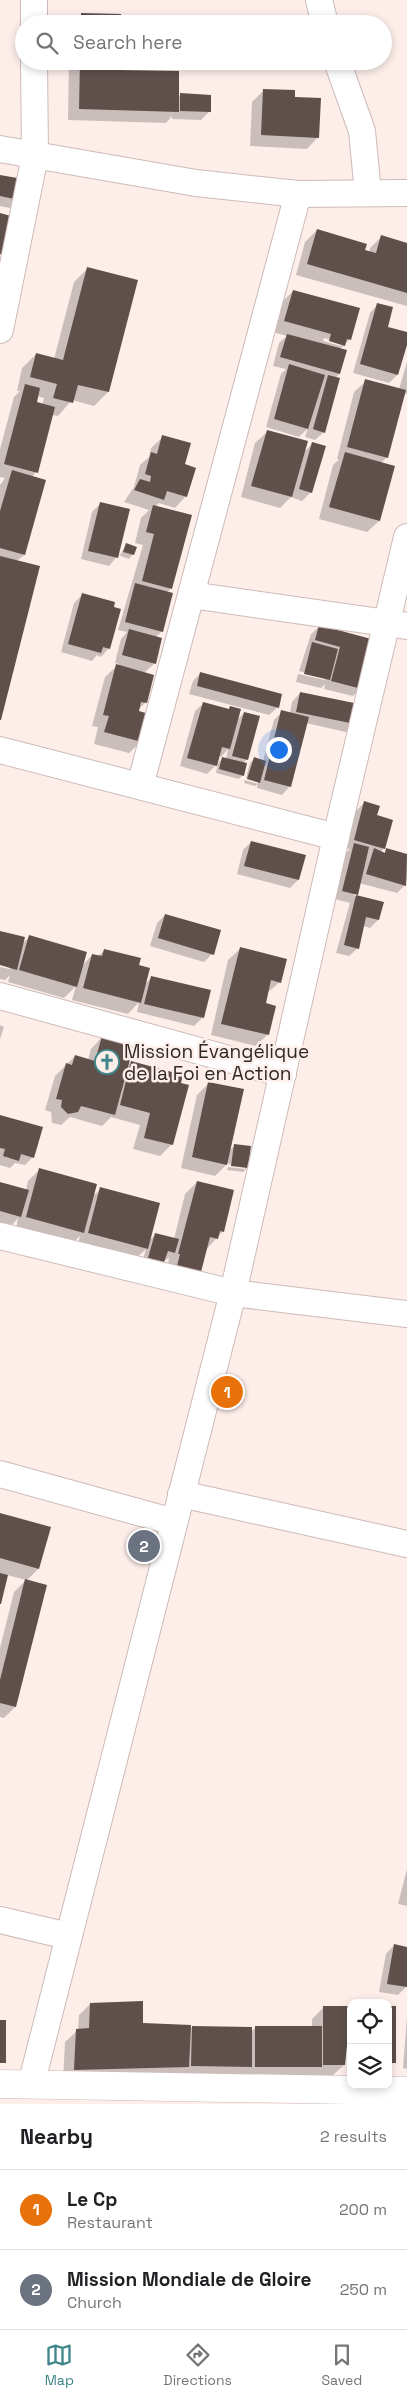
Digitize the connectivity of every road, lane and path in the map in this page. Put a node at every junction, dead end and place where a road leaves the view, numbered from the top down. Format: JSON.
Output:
{"nodes":[{"id":1,"x":34,"y":0,"type":"edge"},
{"id":2,"x":319,"y":0,"type":"edge"},
{"id":3,"x":34,"y":15,"type":"edge"},
{"id":4,"x":323,"y":15,"type":"edge"},
{"id":5,"x":34,"y":70,"type":"edge"},
{"id":6,"x":340,"y":70,"type":"edge"},
{"id":7,"x":0,"y":149,"type":"edge"},
{"id":8,"x":35,"y":156,"type":"junction"},
{"id":9,"x":368,"y":193,"type":"junction"},
{"id":10,"x":407,"y":193,"type":"edge"},
{"id":11,"x":298,"y":194,"type":"junction"},
{"id":12,"x":0,"y":330,"type":"edge"},
{"id":13,"x":407,"y":537,"type":"edge"},
{"id":14,"x":191,"y":595,"type":"junction"},
{"id":15,"x":397,"y":624,"type":"edge"},
{"id":16,"x":0,"y":750,"type":"edge"},
{"id":17,"x":140,"y":786,"type":"junction"},
{"id":18,"x":336,"y":837,"type":"junction"},
{"id":19,"x":0,"y":996,"type":"edge"},
{"id":20,"x":282,"y":1074,"type":"junction"},
{"id":21,"x":0,"y":1236,"type":"edge"},
{"id":22,"x":233,"y":1293,"type":"junction"},
{"id":23,"x":407,"y":1314,"type":"edge"},
{"id":24,"x":0,"y":1474,"type":"edge"},
{"id":25,"x":181,"y":1494,"type":"junction"},
{"id":26,"x":174,"y":1522,"type":"junction"},
{"id":27,"x":407,"y":1544,"type":"edge"},
{"id":28,"x":0,"y":1920,"type":"edge"},
{"id":29,"x":68,"y":1936,"type":"junction"},
{"id":30,"x":0,"y":2084,"type":"edge"},
{"id":31,"x":31,"y":2085,"type":"junction"},
{"id":32,"x":407,"y":2091,"type":"edge"}],
"edges":[{"from":1,"to":3,"type":"street"},
{"from":2,"to":4,"type":"street"},
{"from":5,"to":8,"type":"street"},
{"from":6,"to":9,"type":"street"},
{"from":7,"to":8,"type":"street"},
{"from":8,"to":11,"type":"street"},
{"from":8,"to":12,"type":"street"},
{"from":9,"to":10,"type":"street"},
{"from":9,"to":11,"type":"street"},
{"from":11,"to":14,"type":"street"},
{"from":13,"to":15,"type":"street"},
{"from":14,"to":15,"type":"street"},
{"from":14,"to":17,"type":"street"},
{"from":15,"to":18,"type":"street"},
{"from":16,"to":17,"type":"street"},
{"from":17,"to":18,"type":"street"},
{"from":18,"to":20,"type":"street"},
{"from":19,"to":20,"type":"street"},
{"from":20,"to":22,"type":"street"},
{"from":21,"to":22,"type":"street"},
{"from":22,"to":23,"type":"street"},
{"from":22,"to":25,"type":"street"},
{"from":24,"to":26,"type":"street"},
{"from":25,"to":26,"type":"street"},
{"from":25,"to":27,"type":"street"},
{"from":26,"to":29,"type":"street"},
{"from":28,"to":29,"type":"street"},
{"from":29,"to":31,"type":"street"},
{"from":30,"to":31,"type":"street"},
{"from":31,"to":32,"type":"street"}]}
